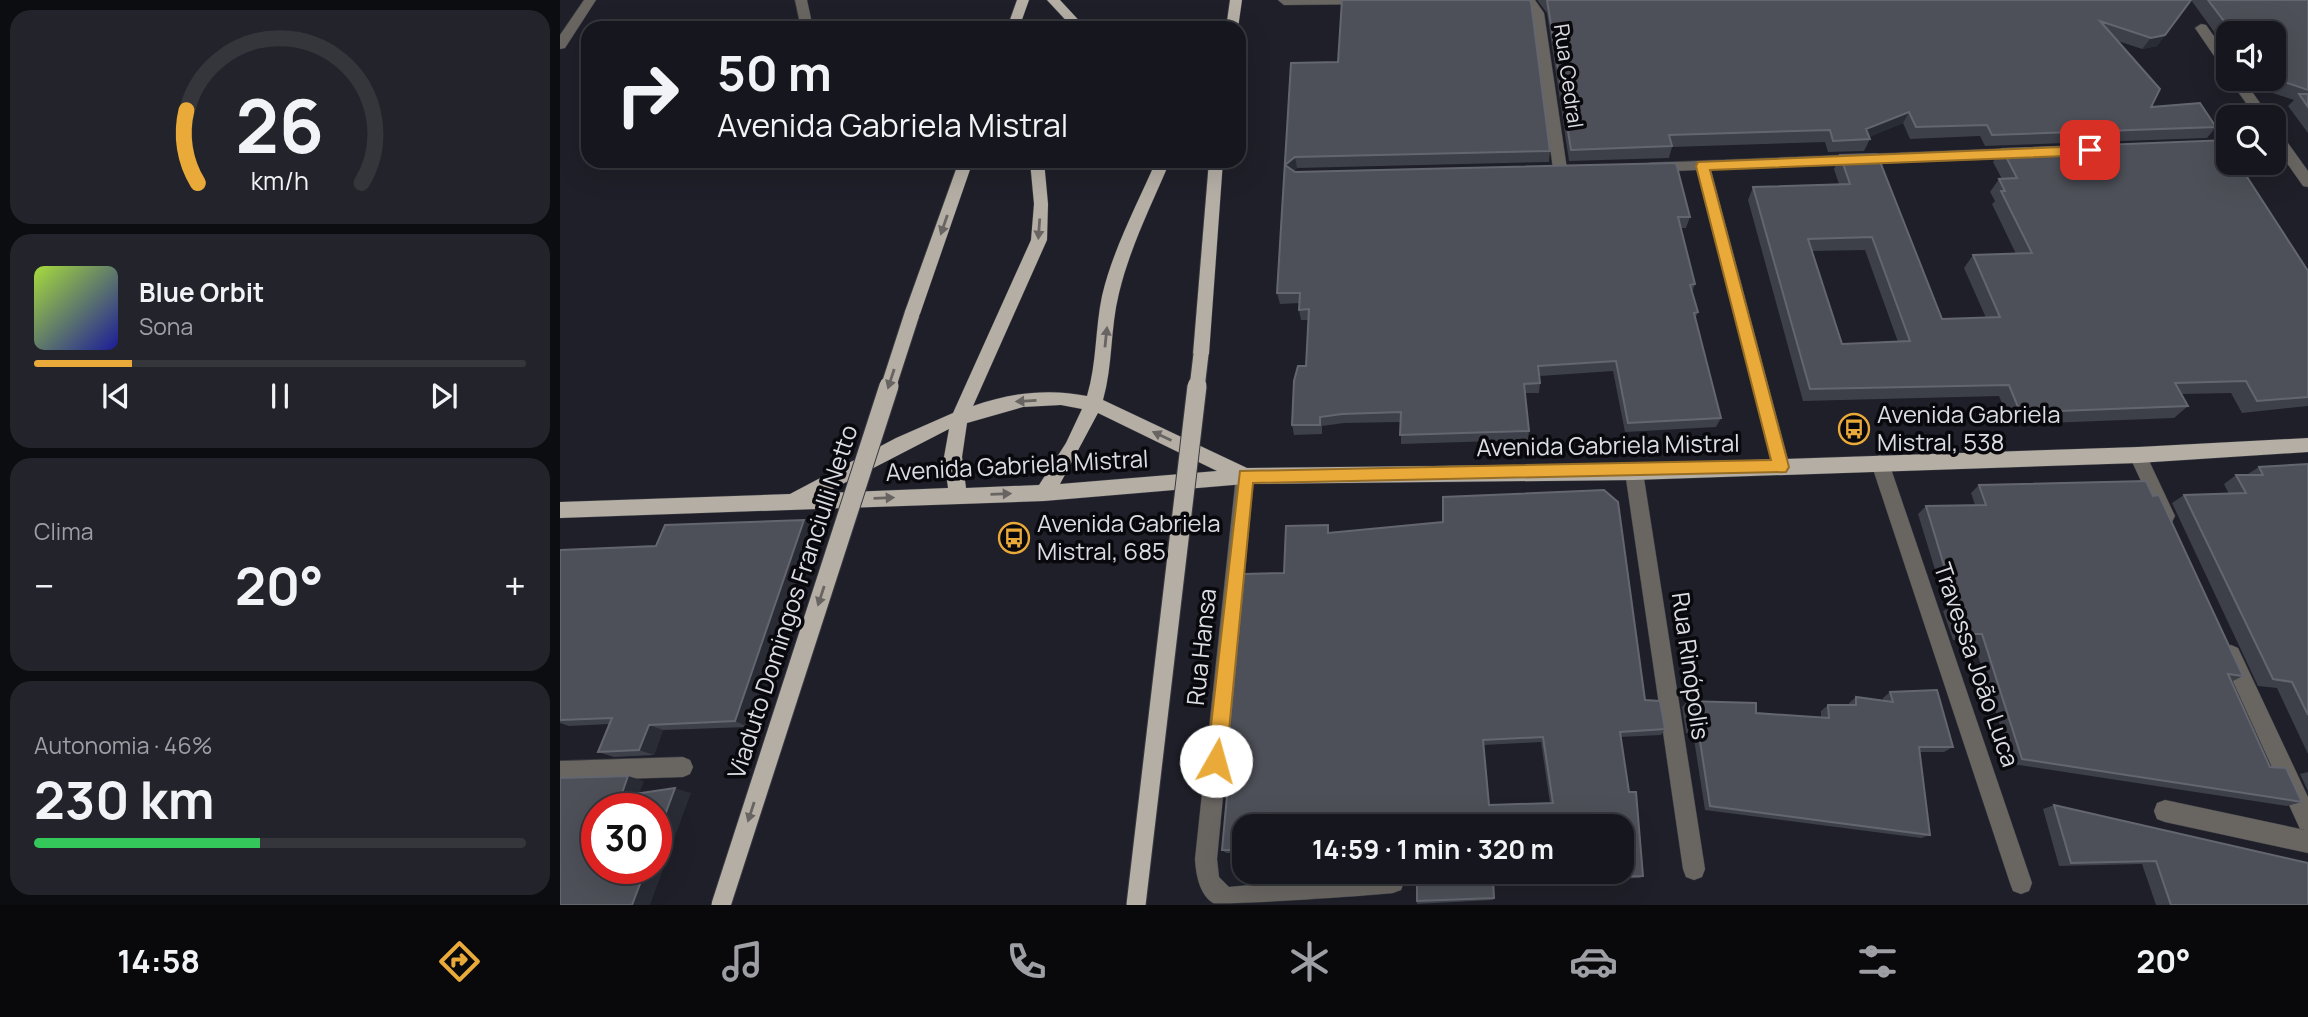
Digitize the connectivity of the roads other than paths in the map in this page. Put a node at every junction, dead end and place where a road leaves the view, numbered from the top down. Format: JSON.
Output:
{"nodes":[{"id":1,"x":590,"y":0,"type":"edge"},
{"id":2,"x":801,"y":0,"type":"edge"},
{"id":3,"x":1053,"y":0,"type":"edge"},
{"id":4,"x":1379,"y":0,"type":"edge"},
{"id":5,"x":1520,"y":0,"type":"edge"},
{"id":6,"x":1022,"y":1,"type":"edge"},
{"id":7,"x":1284,"y":1,"type":"edge"},
{"id":8,"x":1235,"y":4,"type":"edge"},
{"id":9,"x":806,"y":21,"type":"edge"},
{"id":10,"x":1015,"y":21,"type":"edge"},
{"id":11,"x":1023,"y":21,"type":"edge"},
{"id":12,"x":1073,"y":21,"type":"edge"},
{"id":13,"x":1224,"y":21,"type":"edge"},
{"id":14,"x":2202,"y":29,"type":"dead end"},
{"id":15,"x":560,"y":45,"type":"edge"},
{"id":16,"x":2216,"y":49,"type":"edge"},
{"id":17,"x":2034,"y":152,"type":"edge"},
{"id":18,"x":2286,"y":152,"type":"edge"},
{"id":19,"x":1703,"y":166,"type":"junction"},
{"id":20,"x":1638,"y":167,"type":"edge"},
{"id":21,"x":964,"y":168,"type":"edge"},
{"id":22,"x":1038,"y":168,"type":"edge"},
{"id":23,"x":1160,"y":168,"type":"edge"},
{"id":24,"x":1215,"y":168,"type":"edge"},
{"id":25,"x":1560,"y":169,"type":"edge"},
{"id":26,"x":2308,"y":182,"type":"edge"},
{"id":27,"x":1094,"y":404,"type":"junction"},
{"id":28,"x":960,"y":416,"type":"junction"},
{"id":29,"x":2308,"y":445,"type":"edge"},
{"id":30,"x":2138,"y":455,"type":"junction"},
{"id":31,"x":1880,"y":463,"type":"junction"},
{"id":32,"x":1781,"y":467,"type":"junction"},
{"id":33,"x":1634,"y":472,"type":"junction"},
{"id":34,"x":1245,"y":476,"type":"junction"},
{"id":35,"x":1044,"y":493,"type":"junction"},
{"id":36,"x":958,"y":496,"type":"junction"},
{"id":37,"x":791,"y":502,"type":"junction"},
{"id":38,"x":560,"y":510,"type":"edge"},
{"id":39,"x":2173,"y":531,"type":"edge"},
{"id":40,"x":2220,"y":632,"type":"edge"},
{"id":41,"x":683,"y":767,"type":"dead end"},
{"id":42,"x":560,"y":771,"type":"edge"},
{"id":43,"x":2165,"y":811,"type":"dead end"},
{"id":44,"x":2308,"y":821,"type":"edge"},
{"id":45,"x":2308,"y":842,"type":"edge"},
{"id":46,"x":1694,"y":869,"type":"dead end"},
{"id":47,"x":2021,"y":883,"type":"dead end"},
{"id":48,"x":1372,"y":884,"type":"edge"},
{"id":49,"x":721,"y":905,"type":"edge"},
{"id":50,"x":1136,"y":905,"type":"edge"}],
"edges":[{"from":1,"to":15,"type":"street"},
{"from":2,"to":9,"type":"street"},
{"from":3,"to":12,"type":"main road"},
{"from":4,"to":7,"type":"street"},
{"from":5,"to":25,"type":"street","name":"Rua Cedral"},
{"from":6,"to":10,"type":"main road"},
{"from":6,"to":11,"type":"main road"},
{"from":8,"to":13,"type":"main road"},
{"from":14,"to":16,"type":"street"},
{"from":17,"to":19,"type":"street"},
{"from":18,"to":26,"type":"street"},
{"from":19,"to":20,"type":"street"},
{"from":19,"to":32,"type":"street"},
{"from":21,"to":49,"type":"main road","name":"Viaduto Domingos Franciulli Netto","one_way":true,"bridge":true},
{"from":22,"to":28,"type":"main road","one_way":true},
{"from":27,"to":23,"type":"main road","one_way":true},
{"from":24,"to":50,"type":"main road","bridge":true},
{"from":27,"to":28,"type":"main road","name":"Avenida Gabriela Mistral","one_way":true},
{"from":34,"to":27,"type":"main road","name":"Avenida Gabriela Mistral","one_way":true},
{"from":27,"to":35,"type":"main road"},
{"from":28,"to":36,"type":"main road"},
{"from":28,"to":37,"type":"main road","name":"Avenida Gabriela Mistral"},
{"from":29,"to":30,"type":"main road","name":"Avenida Gabriela Mistral"},
{"from":30,"to":31,"type":"main road","name":"Avenida Gabriela Mistral"},
{"from":30,"to":39,"type":"street"},
{"from":31,"to":32,"type":"main road","name":"Avenida Gabriela Mistral"},
{"from":31,"to":47,"type":"street","name":"Travessa João Luca"},
{"from":32,"to":33,"type":"main road","name":"Avenida Gabriela Mistral"},
{"from":33,"to":34,"type":"main road","name":"Avenida Gabriela Mistral"},
{"from":33,"to":46,"type":"street","name":"Rua Rinópolis"},
{"from":34,"to":35,"type":"main road","name":"Avenida Gabriela Mistral"},
{"from":34,"to":48,"type":"street","name":"Rua Hansa"},
{"from":36,"to":35,"type":"main road","name":"Avenida Gabriela Mistral","one_way":true},
{"from":37,"to":36,"type":"main road","name":"Avenida Gabriela Mistral","one_way":true},
{"from":37,"to":38,"type":"main road","name":"Avenida Gabriela Mistral"},
{"from":40,"to":44,"type":"street"},
{"from":41,"to":42,"type":"street"},
{"from":43,"to":45,"type":"street"}]}
